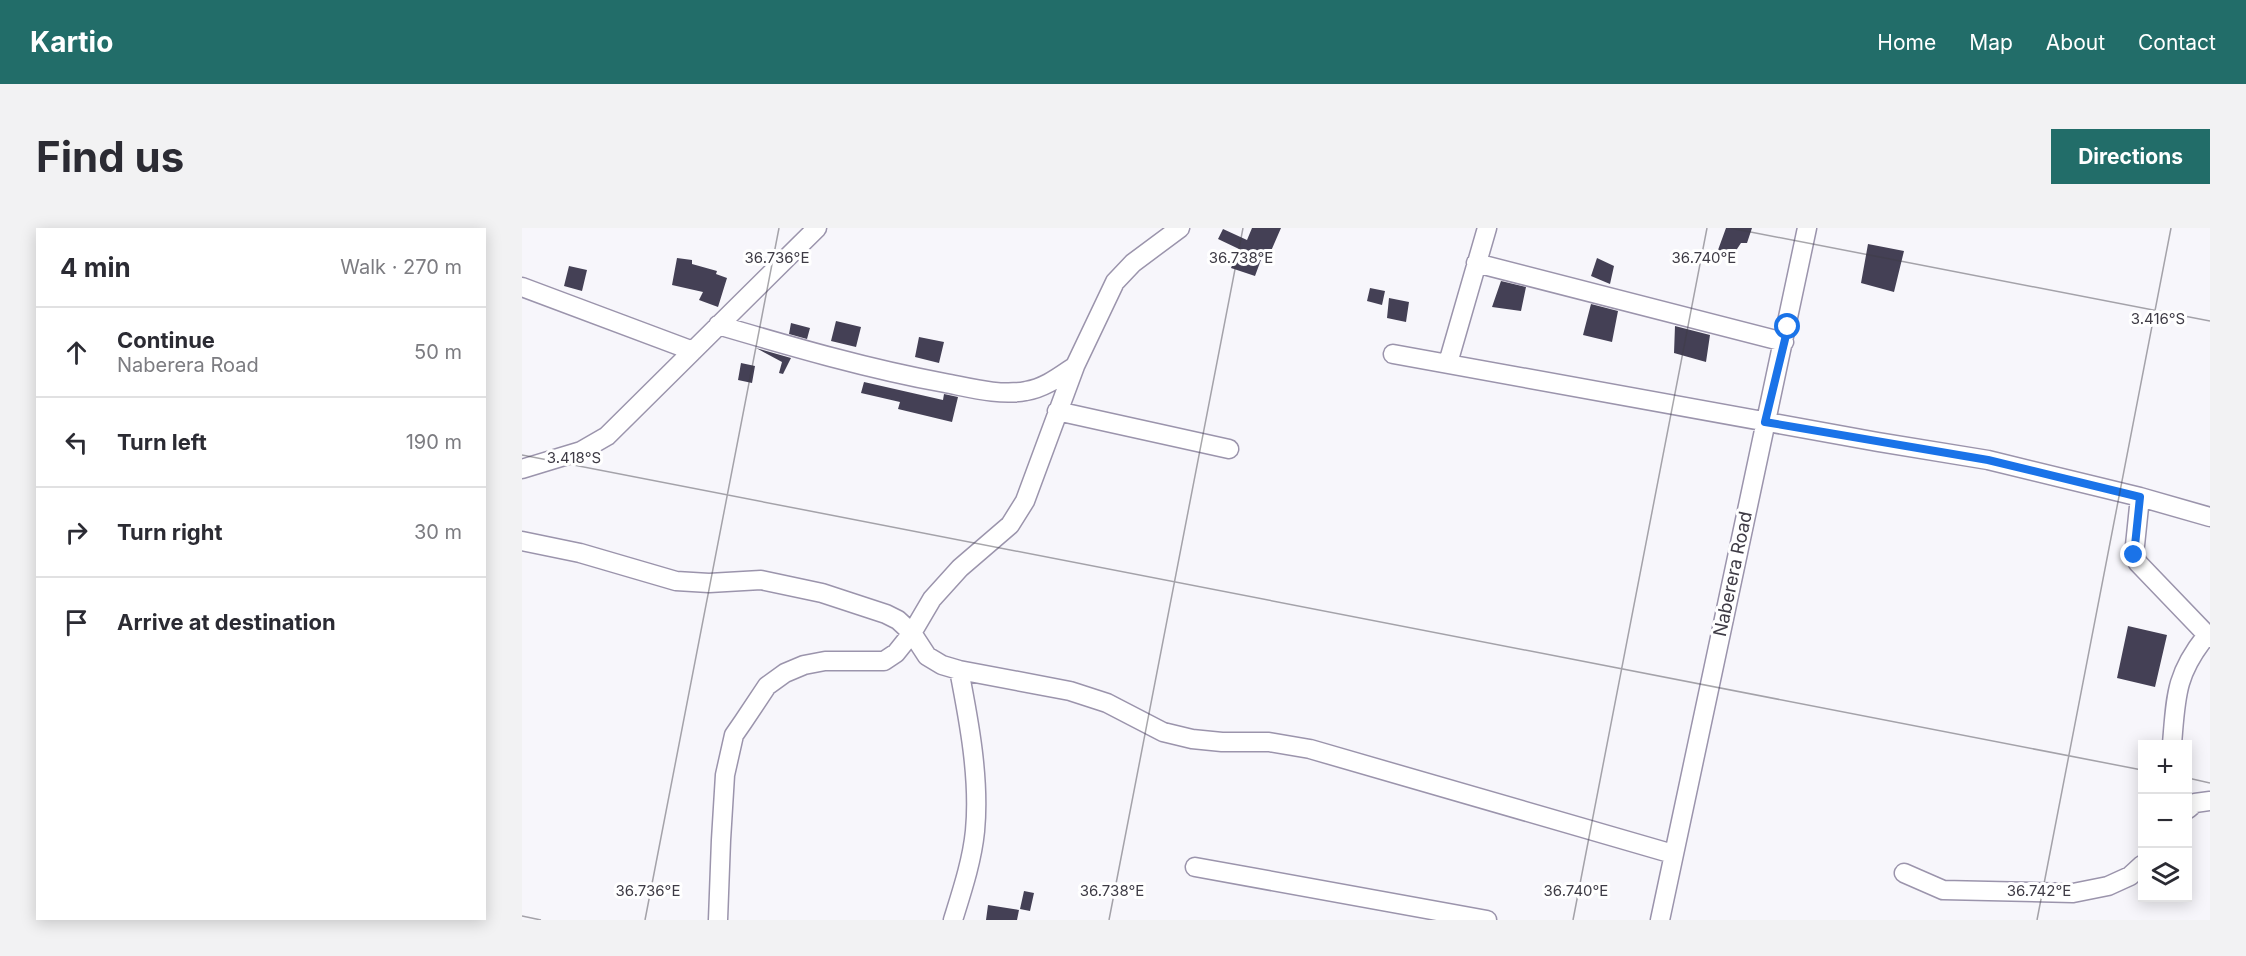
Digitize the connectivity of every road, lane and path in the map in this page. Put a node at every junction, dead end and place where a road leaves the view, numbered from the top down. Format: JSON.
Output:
{"nodes":[{"id":1,"x":817,"y":228,"type":"edge"},
{"id":2,"x":1180,"y":228,"type":"edge"},
{"id":3,"x":1487,"y":228,"type":"edge"},
{"id":4,"x":1807,"y":228,"type":"edge"},
{"id":5,"x":1476,"y":263,"type":"junction"},
{"id":6,"x":522,"y":287,"type":"edge"},
{"id":7,"x":718,"y":325,"type":"junction"},
{"id":8,"x":1784,"y":342,"type":"junction"},
{"id":9,"x":693,"y":351,"type":"junction"},
{"id":10,"x":1393,"y":354,"type":"dead end"},
{"id":11,"x":1448,"y":363,"type":"junction"},
{"id":12,"x":1075,"y":366,"type":"junction"},
{"id":13,"x":1057,"y":411,"type":"junction"},
{"id":14,"x":1765,"y":422,"type":"junction"},
{"id":15,"x":1229,"y":449,"type":"dead end"},
{"id":16,"x":522,"y":469,"type":"edge"},
{"id":17,"x":2140,"y":497,"type":"junction"},
{"id":18,"x":2210,"y":517,"type":"edge"},
{"id":19,"x":522,"y":541,"type":"edge"},
{"id":20,"x":912,"y":633,"type":"junction"},
{"id":21,"x":2208,"y":637,"type":"edge"},
{"id":22,"x":959,"y":670,"type":"junction"},
{"id":23,"x":2172,"y":740,"type":"edge"},
{"id":24,"x":1673,"y":854,"type":"junction"},
{"id":25,"x":1195,"y":867,"type":"dead end"},
{"id":26,"x":2138,"y":869,"type":"edge"},
{"id":27,"x":1904,"y":873,"type":"dead end"},
{"id":28,"x":718,"y":920,"type":"edge"},
{"id":29,"x":953,"y":920,"type":"edge"},
{"id":30,"x":1487,"y":920,"type":"edge"},
{"id":31,"x":1660,"y":920,"type":"edge"}],
"edges":[{"from":1,"to":7,"type":"street"},
{"from":2,"to":12,"type":"street"},
{"from":3,"to":5,"type":"street"},
{"from":4,"to":8,"type":"street","name":"Naberera Road"},
{"from":5,"to":8,"type":"street"},
{"from":5,"to":11,"type":"street"},
{"from":6,"to":9,"type":"street"},
{"from":7,"to":9,"type":"street"},
{"from":7,"to":12,"type":"street"},
{"from":8,"to":14,"type":"street","name":"Naberera Road"},
{"from":9,"to":16,"type":"street"},
{"from":10,"to":11,"type":"street"},
{"from":11,"to":14,"type":"street"},
{"from":12,"to":13,"type":"street"},
{"from":13,"to":15,"type":"street"},
{"from":13,"to":20,"type":"street"},
{"from":14,"to":17,"type":"street"},
{"from":14,"to":24,"type":"street","name":"Naberera Road"},
{"from":17,"to":18,"type":"street"},
{"from":17,"to":21,"type":"street"},
{"from":19,"to":20,"type":"street"},
{"from":20,"to":22,"type":"street"},
{"from":20,"to":28,"type":"street"},
{"from":21,"to":23,"type":"street"},
{"from":22,"to":24,"type":"street"},
{"from":22,"to":29,"type":"street"},
{"from":24,"to":31,"type":"street","name":"Naberera Road"},
{"from":25,"to":30,"type":"street"},
{"from":26,"to":27,"type":"street"}]}
